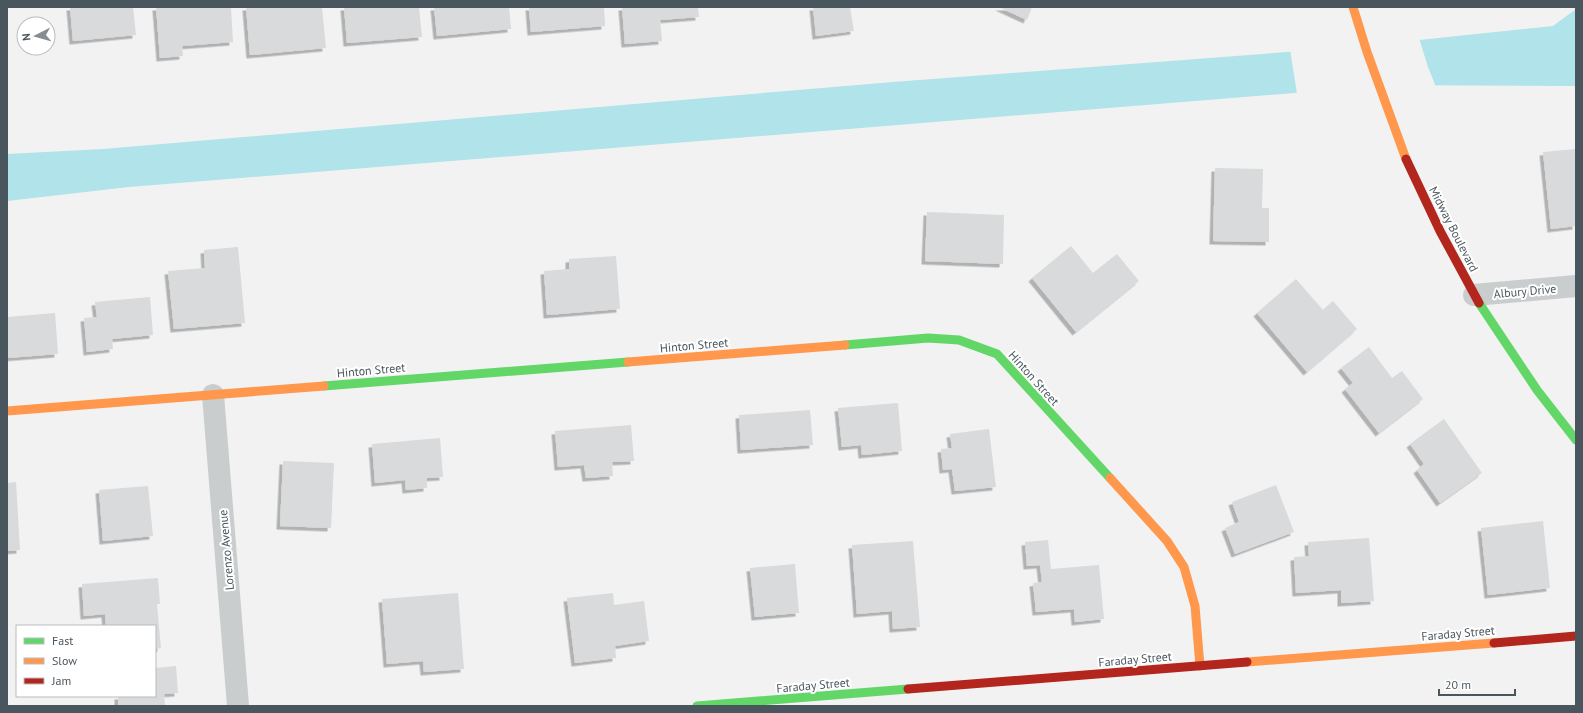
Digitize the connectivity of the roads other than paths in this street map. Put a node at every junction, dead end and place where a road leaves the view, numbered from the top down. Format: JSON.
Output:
{"nodes":[{"id":1,"x":1354,"y":11,"type":"edge"},
{"id":2,"x":1576,"y":286,"type":"edge"},
{"id":3,"x":1474,"y":295,"type":"junction"},
{"id":4,"x":213,"y":395,"type":"junction"},
{"id":5,"x":7,"y":411,"type":"edge"},
{"id":6,"x":1576,"y":440,"type":"edge"},
{"id":7,"x":1576,"y":636,"type":"edge"},
{"id":8,"x":1200,"y":666,"type":"junction"},
{"id":9,"x":238,"y":706,"type":"edge"},
{"id":10,"x":697,"y":706,"type":"edge"}],
"edges":[{"from":1,"to":3,"type":"street","name":"Midway Boulevard"},
{"from":2,"to":3,"type":"street","name":"Albury Drive"},
{"from":3,"to":6,"type":"street","name":"Midway Boulevard"},
{"from":4,"to":5,"type":"street","name":"Hinton Street"},
{"from":4,"to":8,"type":"street","name":"Hinton Street"},
{"from":4,"to":9,"type":"street","name":"Lorenzo Avenue"},
{"from":7,"to":8,"type":"street","name":"Faraday Street"},
{"from":8,"to":10,"type":"street","name":"Faraday Street"}]}
